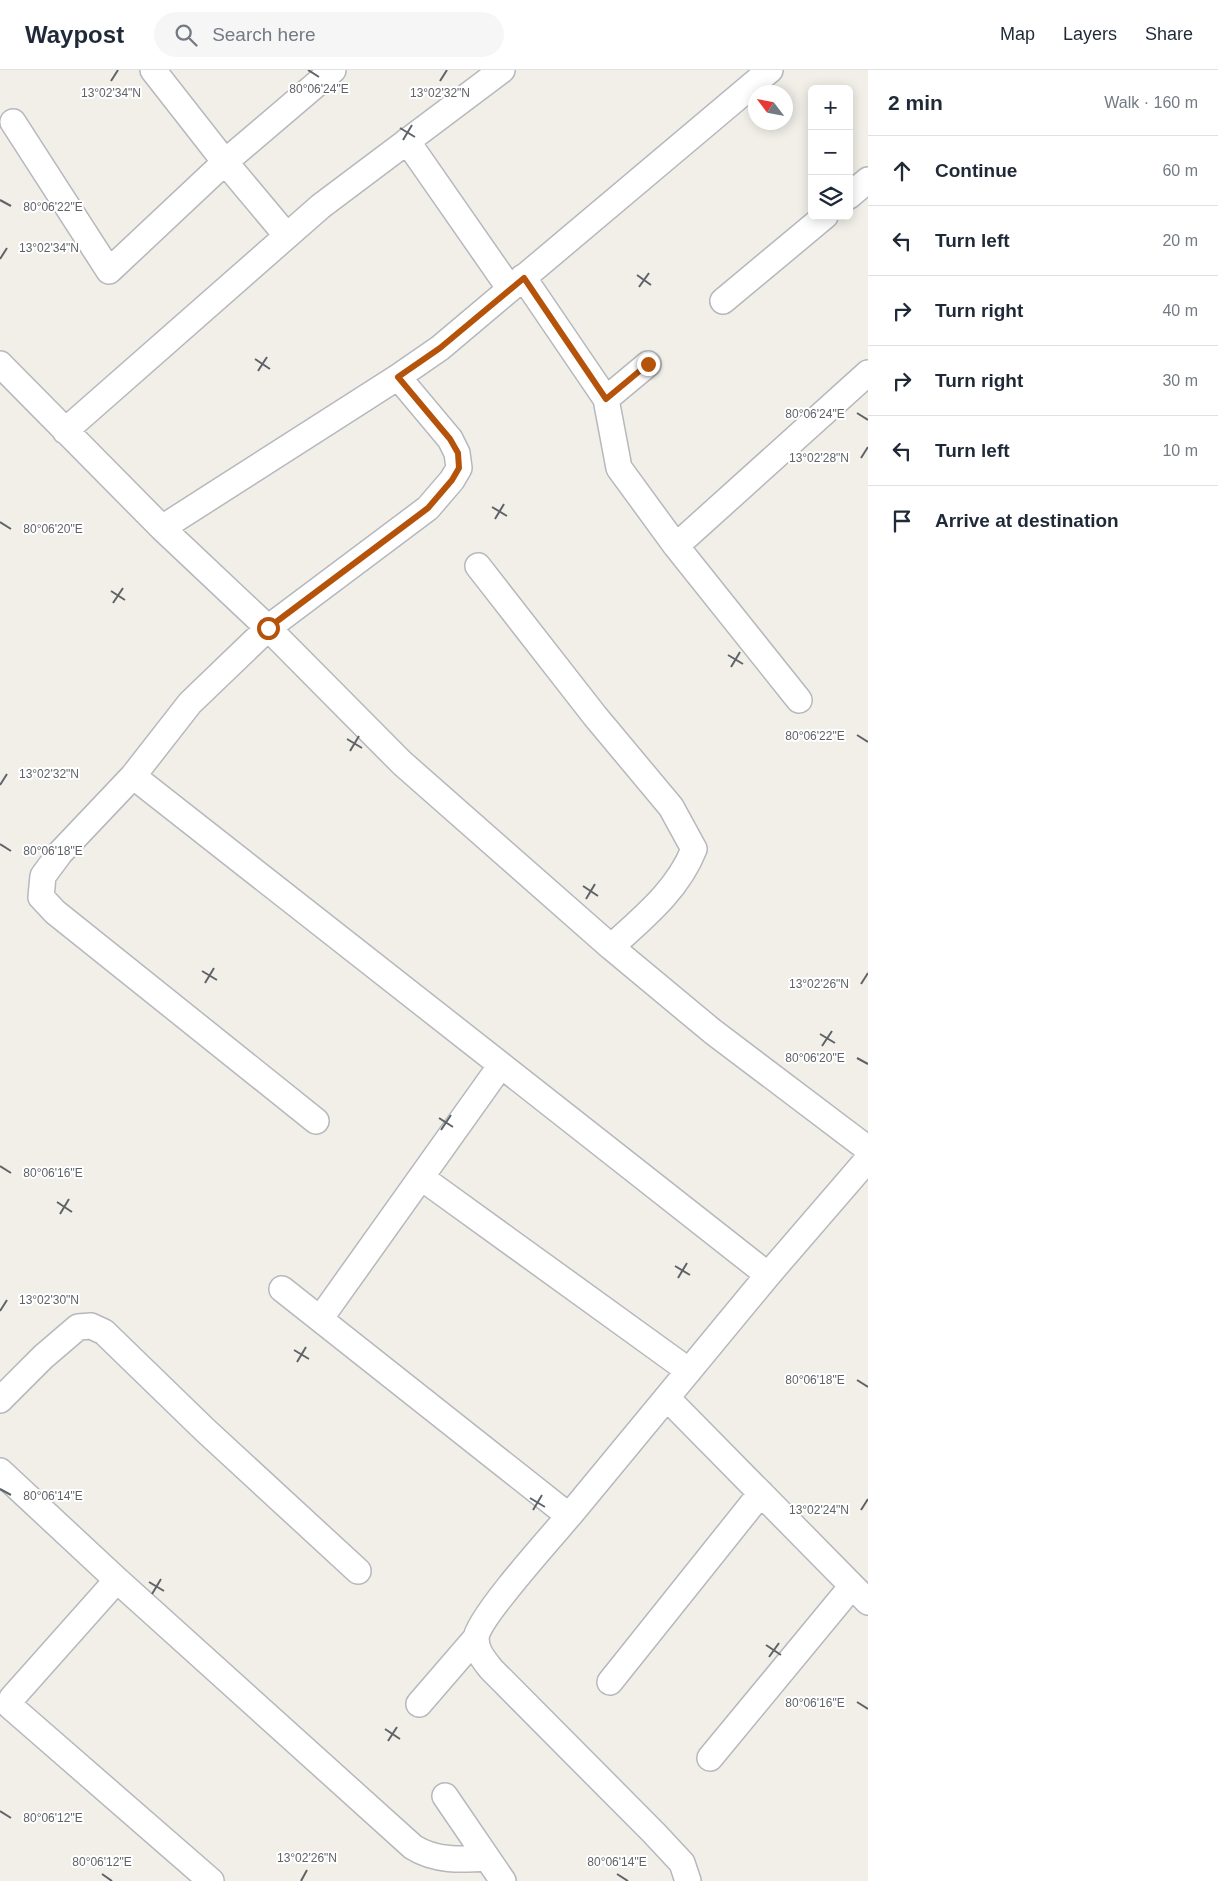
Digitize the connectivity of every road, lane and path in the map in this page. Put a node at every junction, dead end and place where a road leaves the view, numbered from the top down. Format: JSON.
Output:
{"nodes":[{"id":1,"x":153,"y":70,"type":"edge"},
{"id":2,"x":333,"y":70,"type":"edge"},
{"id":3,"x":502,"y":70,"type":"edge"},
{"id":4,"x":770,"y":70,"type":"edge"},
{"id":5,"x":13,"y":122,"type":"dead end"},
{"id":6,"x":408,"y":141,"type":"junction"},
{"id":7,"x":225,"y":162,"type":"junction"},
{"id":8,"x":868,"y":180,"type":"edge"},
{"id":9,"x":853,"y":193,"type":"edge"},
{"id":10,"x":820,"y":220,"type":"edge"},
{"id":11,"x":287,"y":236,"type":"junction"},
{"id":12,"x":517,"y":283,"type":"junction"},
{"id":13,"x":723,"y":301,"type":"dead end"},
{"id":14,"x":0,"y":364,"type":"edge"},
{"id":15,"x":648,"y":364,"type":"dead end"},
{"id":16,"x":868,"y":373,"type":"edge"},
{"id":17,"x":398,"y":377,"type":"junction"},
{"id":18,"x":606,"y":399,"type":"junction"},
{"id":19,"x":65,"y":431,"type":"junction"},
{"id":20,"x":162,"y":528,"type":"junction"},
{"id":21,"x":676,"y":546,"type":"junction"},
{"id":22,"x":478,"y":566,"type":"dead end"},
{"id":23,"x":268,"y":628,"type":"junction"},
{"id":24,"x":799,"y":700,"type":"dead end"},
{"id":25,"x":134,"y":776,"type":"junction"},
{"id":26,"x":611,"y":947,"type":"junction"},
{"id":27,"x":501,"y":1065,"type":"junction"},
{"id":28,"x":316,"y":1121,"type":"dead end"},
{"id":29,"x":868,"y":1149,"type":"edge"},
{"id":30,"x":868,"y":1159,"type":"edge"},
{"id":31,"x":422,"y":1178,"type":"junction"},
{"id":32,"x":768,"y":1275,"type":"junction"},
{"id":33,"x":282,"y":1289,"type":"dead end"},
{"id":34,"x":320,"y":1319,"type":"junction"},
{"id":35,"x":689,"y":1371,"type":"junction"},
{"id":36,"x":666,"y":1398,"type":"junction"},
{"id":37,"x":0,"y":1400,"type":"edge"},
{"id":38,"x":0,"y":1471,"type":"edge"},
{"id":39,"x":761,"y":1493,"type":"junction"},
{"id":40,"x":569,"y":1516,"type":"junction"},
{"id":41,"x":358,"y":1571,"type":"dead end"},
{"id":42,"x":117,"y":1580,"type":"junction"},
{"id":43,"x":860,"y":1594,"type":"edge"},
{"id":44,"x":476,"y":1638,"type":"junction"},
{"id":45,"x":610,"y":1682,"type":"dead end"},
{"id":46,"x":419,"y":1704,"type":"dead end"},
{"id":47,"x":710,"y":1758,"type":"dead end"},
{"id":48,"x":445,"y":1796,"type":"dead end"},
{"id":49,"x":487,"y":1858,"type":"junction"},
{"id":50,"x":210,"y":1881,"type":"edge"},
{"id":51,"x":503,"y":1881,"type":"edge"},
{"id":52,"x":688,"y":1881,"type":"edge"}],
"edges":[{"from":1,"to":7,"type":"street"},
{"from":2,"to":7,"type":"street"},
{"from":3,"to":6,"type":"street"},
{"from":4,"to":12,"type":"street"},
{"from":5,"to":7,"type":"street"},
{"from":6,"to":11,"type":"street"},
{"from":6,"to":12,"type":"street"},
{"from":7,"to":11,"type":"street"},
{"from":8,"to":9,"type":"street"},
{"from":10,"to":13,"type":"street"},
{"from":11,"to":19,"type":"street"},
{"from":12,"to":17,"type":"street"},
{"from":12,"to":18,"type":"street"},
{"from":14,"to":19,"type":"street"},
{"from":15,"to":18,"type":"street"},
{"from":16,"to":21,"type":"street"},
{"from":17,"to":20,"type":"street"},
{"from":17,"to":23,"type":"street"},
{"from":18,"to":21,"type":"street"},
{"from":19,"to":20,"type":"street"},
{"from":20,"to":23,"type":"street"},
{"from":21,"to":24,"type":"street"},
{"from":22,"to":26,"type":"street"},
{"from":23,"to":25,"type":"street"},
{"from":23,"to":26,"type":"street"},
{"from":25,"to":27,"type":"street"},
{"from":25,"to":28,"type":"street"},
{"from":26,"to":29,"type":"street"},
{"from":27,"to":31,"type":"street"},
{"from":27,"to":32,"type":"street"},
{"from":30,"to":32,"type":"street"},
{"from":31,"to":34,"type":"street"},
{"from":31,"to":35,"type":"street"},
{"from":32,"to":35,"type":"street"},
{"from":33,"to":34,"type":"street"},
{"from":34,"to":40,"type":"street"},
{"from":35,"to":36,"type":"street"},
{"from":36,"to":39,"type":"street"},
{"from":36,"to":40,"type":"street"},
{"from":37,"to":41,"type":"street"},
{"from":38,"to":42,"type":"street"},
{"from":39,"to":43,"type":"street"},
{"from":39,"to":45,"type":"street"},
{"from":40,"to":44,"type":"street"},
{"from":42,"to":49,"type":"street"},
{"from":42,"to":50,"type":"street"},
{"from":43,"to":47,"type":"street"},
{"from":44,"to":46,"type":"street"},
{"from":44,"to":52,"type":"street"},
{"from":48,"to":49,"type":"street"},
{"from":49,"to":51,"type":"street"}]}
